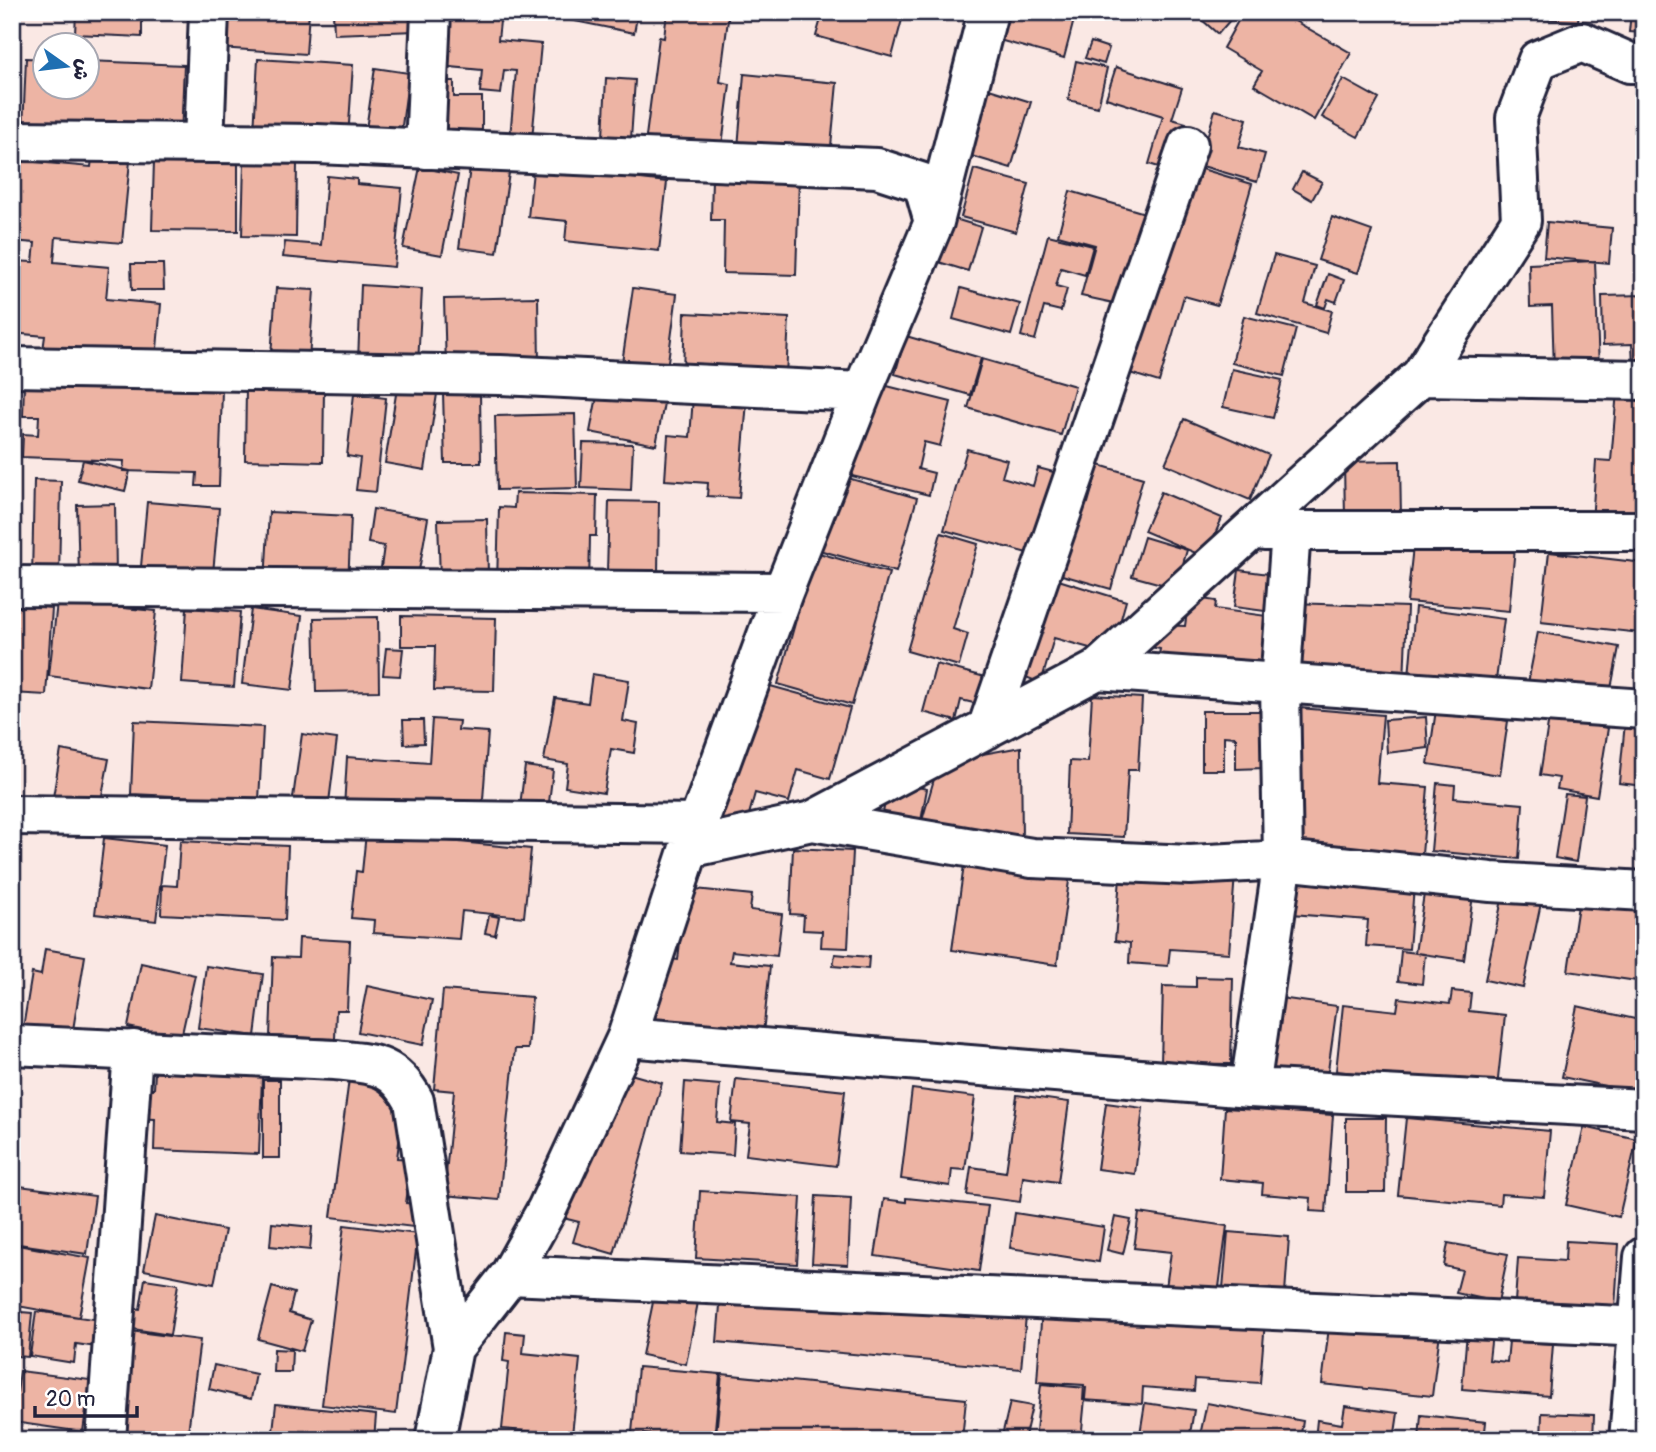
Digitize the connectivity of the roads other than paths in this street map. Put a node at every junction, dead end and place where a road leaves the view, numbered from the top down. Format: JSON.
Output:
{"nodes":[{"id":1,"x":209,"y":12,"type":"edge"},
{"id":2,"x":431,"y":12,"type":"edge"},
{"id":3,"x":988,"y":12,"type":"edge"},
{"id":4,"x":1583,"y":27,"type":"edge"},
{"id":5,"x":1644,"y":63,"type":"edge"},
{"id":6,"x":12,"y":141,"type":"edge"},
{"id":7,"x":204,"y":143,"type":"junction"},
{"id":8,"x":1188,"y":145,"type":"dead end"},
{"id":9,"x":425,"y":149,"type":"junction"},
{"id":10,"x":934,"y":222,"type":"junction"},
{"id":11,"x":12,"y":367,"type":"edge"},
{"id":12,"x":1422,"y":376,"type":"junction"},
{"id":13,"x":1644,"y":380,"type":"edge"},
{"id":14,"x":862,"y":392,"type":"junction"},
{"id":15,"x":1251,"y":531,"type":"junction"},
{"id":16,"x":1291,"y":531,"type":"junction"},
{"id":17,"x":1644,"y":531,"type":"edge"},
{"id":18,"x":12,"y":586,"type":"edge"},
{"id":19,"x":783,"y":592,"type":"junction"},
{"id":20,"x":1097,"y":670,"type":"junction"},
{"id":21,"x":1280,"y":684,"type":"junction"},
{"id":22,"x":1644,"y":709,"type":"edge"},
{"id":23,"x":987,"y":729,"type":"junction"},
{"id":24,"x":12,"y":815,"type":"edge"},
{"id":25,"x":812,"y":821,"type":"junction"},
{"id":26,"x":694,"y":836,"type":"junction"},
{"id":27,"x":1283,"y":860,"type":"junction"},
{"id":28,"x":1644,"y":891,"type":"edge"},
{"id":29,"x":627,"y":1037,"type":"junction"},
{"id":30,"x":12,"y":1045,"type":"edge"},
{"id":31,"x":133,"y":1049,"type":"junction"},
{"id":32,"x":1250,"y":1088,"type":"junction"},
{"id":33,"x":1644,"y":1109,"type":"edge"},
{"id":34,"x":1644,"y":1257,"type":"edge"},
{"id":35,"x":510,"y":1275,"type":"junction"},
{"id":36,"x":1641,"y":1327,"type":"edge"},
{"id":37,"x":453,"y":1348,"type":"junction"},
{"id":38,"x":442,"y":1439,"type":"edge"},
{"id":39,"x":106,"y":1440,"type":"edge"},
{"id":40,"x":1629,"y":1440,"type":"edge"}],
"edges":[{"from":1,"to":7,"type":"street"},
{"from":2,"to":9,"type":"street"},
{"from":3,"to":10,"type":"street"},
{"from":4,"to":5,"type":"street"},
{"from":4,"to":12,"type":"street"},
{"from":6,"to":7,"type":"street"},
{"from":7,"to":9,"type":"street"},
{"from":8,"to":23,"type":"street"},
{"from":9,"to":10,"type":"street"},
{"from":10,"to":14,"type":"street"},
{"from":11,"to":14,"type":"street"},
{"from":12,"to":13,"type":"street"},
{"from":12,"to":15,"type":"street"},
{"from":14,"to":19,"type":"street"},
{"from":15,"to":16,"type":"street"},
{"from":15,"to":20,"type":"street"},
{"from":16,"to":17,"type":"street"},
{"from":16,"to":21,"type":"street"},
{"from":18,"to":19,"type":"street"},
{"from":19,"to":26,"type":"street"},
{"from":20,"to":21,"type":"street"},
{"from":20,"to":23,"type":"street"},
{"from":21,"to":22,"type":"street"},
{"from":21,"to":27,"type":"street"},
{"from":23,"to":25,"type":"street"},
{"from":24,"to":26,"type":"street"},
{"from":25,"to":26,"type":"street"},
{"from":25,"to":27,"type":"street"},
{"from":26,"to":29,"type":"street"},
{"from":27,"to":28,"type":"street"},
{"from":27,"to":32,"type":"street"},
{"from":29,"to":32,"type":"street"},
{"from":29,"to":35,"type":"street"},
{"from":30,"to":31,"type":"street"},
{"from":31,"to":37,"type":"street"},
{"from":31,"to":39,"type":"street"},
{"from":32,"to":33,"type":"street"},
{"from":34,"to":36,"type":"street"},
{"from":35,"to":36,"type":"street"},
{"from":35,"to":37,"type":"street"},
{"from":36,"to":40,"type":"street"},
{"from":37,"to":38,"type":"street"}]}
